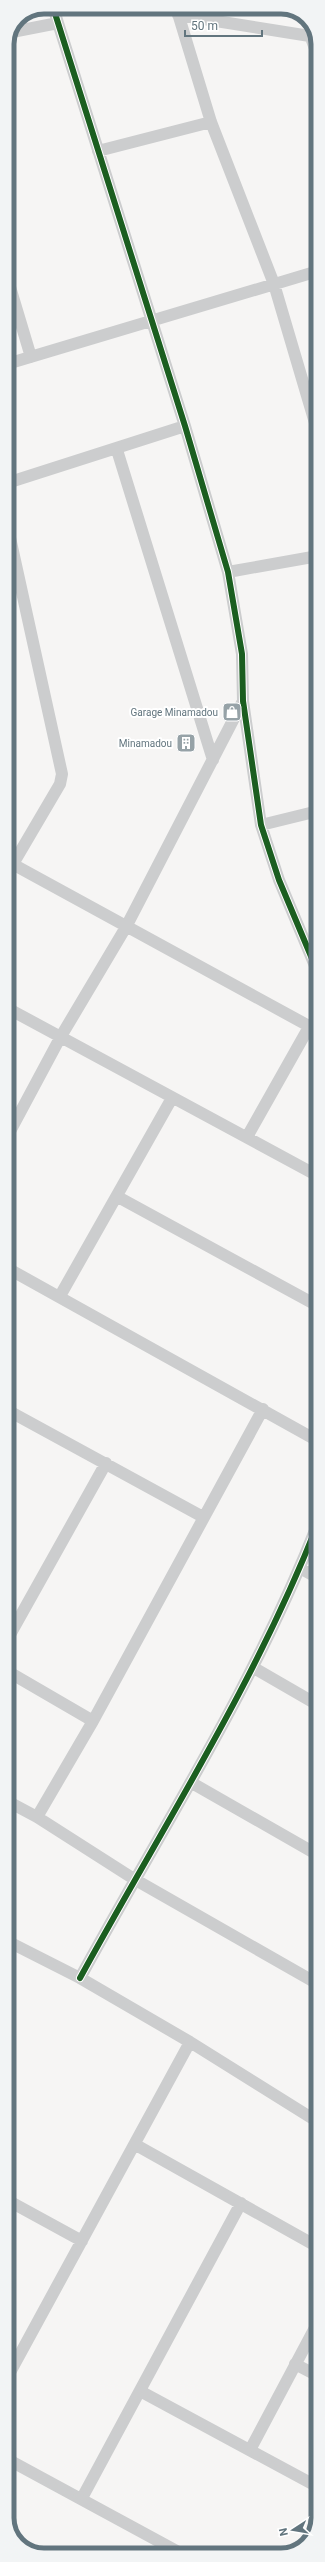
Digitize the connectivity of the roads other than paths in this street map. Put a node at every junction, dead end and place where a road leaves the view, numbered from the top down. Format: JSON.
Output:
{"nodes":[{"id":1,"x":55,"y":14,"type":"edge"},
{"id":2,"x":178,"y":14,"type":"edge"},
{"id":3,"x":193,"y":14,"type":"edge"},
{"id":4,"x":58,"y":23,"type":"junction"},
{"id":5,"x":17,"y":31,"type":"edge"},
{"id":6,"x":310,"y":35,"type":"edge"},
{"id":7,"x":211,"y":122,"type":"junction"},
{"id":8,"x":98,"y":152,"type":"junction"},
{"id":9,"x":311,"y":273,"type":"edge"},
{"id":10,"x":274,"y":284,"type":"junction"},
{"id":11,"x":14,"y":300,"type":"edge"},
{"id":12,"x":152,"y":320,"type":"junction"},
{"id":13,"x":31,"y":357,"type":"junction"},
{"id":14,"x":14,"y":362,"type":"edge"},
{"id":15,"x":311,"y":399,"type":"edge"},
{"id":16,"x":185,"y":426,"type":"junction"},
{"id":17,"x":117,"y":450,"type":"junction"},
{"id":18,"x":14,"y":481,"type":"edge"},
{"id":19,"x":14,"y":556,"type":"edge"},
{"id":20,"x":311,"y":557,"type":"edge"},
{"id":21,"x":228,"y":572,"type":"junction"},
{"id":22,"x":243,"y":701,"type":"junction"},
{"id":23,"x":214,"y":760,"type":"junction"},
{"id":24,"x":311,"y":813,"type":"edge"},
{"id":25,"x":261,"y":825,"type":"junction"},
{"id":26,"x":14,"y":856,"type":"edge"},
{"id":27,"x":14,"y":864,"type":"edge"},
{"id":28,"x":126,"y":927,"type":"junction"},
{"id":29,"x":311,"y":956,"type":"edge"},
{"id":30,"x":14,"y":1012,"type":"edge"},
{"id":31,"x":311,"y":1028,"type":"edge"},
{"id":32,"x":311,"y":1032,"type":"edge"},
{"id":33,"x":60,"y":1038,"type":"junction"},
{"id":34,"x":172,"y":1098,"type":"junction"},
{"id":35,"x":14,"y":1124,"type":"edge"},
{"id":36,"x":247,"y":1137,"type":"junction"},
{"id":37,"x":311,"y":1172,"type":"edge"},
{"id":38,"x":118,"y":1197,"type":"junction"},
{"id":39,"x":14,"y":1272,"type":"edge"},
{"id":40,"x":60,"y":1296,"type":"junction"},
{"id":41,"x":311,"y":1302,"type":"edge"},
{"id":42,"x":263,"y":1409,"type":"junction"},
{"id":43,"x":14,"y":1414,"type":"edge"},
{"id":44,"x":311,"y":1437,"type":"edge"},
{"id":45,"x":106,"y":1462,"type":"junction"},
{"id":46,"x":203,"y":1517,"type":"junction"},
{"id":47,"x":311,"y":1540,"type":"edge"},
{"id":48,"x":300,"y":1568,"type":"junction"},
{"id":49,"x":311,"y":1574,"type":"edge"},
{"id":50,"x":14,"y":1627,"type":"edge"},
{"id":51,"x":254,"y":1668,"type":"junction"},
{"id":52,"x":14,"y":1675,"type":"edge"},
{"id":53,"x":311,"y":1701,"type":"edge"},
{"id":54,"x":93,"y":1721,"type":"junction"},
{"id":55,"x":192,"y":1783,"type":"junction"},
{"id":56,"x":14,"y":1805,"type":"edge"},
{"id":57,"x":37,"y":1817,"type":"junction"},
{"id":58,"x":311,"y":1850,"type":"edge"},
{"id":59,"x":134,"y":1879,"type":"junction"},
{"id":60,"x":14,"y":1945,"type":"edge"},
{"id":61,"x":80,"y":1978,"type":"junction"},
{"id":62,"x":311,"y":1980,"type":"edge"},
{"id":63,"x":190,"y":2042,"type":"junction"},
{"id":64,"x":311,"y":2115,"type":"edge"},
{"id":65,"x":136,"y":2145,"type":"junction"},
{"id":66,"x":241,"y":2203,"type":"junction"},
{"id":67,"x":14,"y":2204,"type":"edge"},
{"id":68,"x":82,"y":2241,"type":"junction"},
{"id":69,"x":311,"y":2243,"type":"edge"},
{"id":70,"x":311,"y":2335,"type":"edge"},
{"id":71,"x":295,"y":2364,"type":"junction"},
{"id":72,"x":14,"y":2365,"type":"edge"},
{"id":73,"x":311,"y":2372,"type":"edge"},
{"id":74,"x":140,"y":2391,"type":"junction"},
{"id":75,"x":250,"y":2450,"type":"junction"},
{"id":76,"x":14,"y":2463,"type":"edge"},
{"id":77,"x":311,"y":2483,"type":"edge"},
{"id":78,"x":82,"y":2498,"type":"junction"},
{"id":79,"x":171,"y":2548,"type":"edge"}],
"edges":[{"from":1,"to":4,"type":"street"},
{"from":2,"to":7,"type":"street"},
{"from":3,"to":6,"type":"street"},
{"from":4,"to":5,"type":"street"},
{"from":4,"to":8,"type":"street"},
{"from":7,"to":8,"type":"street"},
{"from":7,"to":10,"type":"street"},
{"from":8,"to":12,"type":"street"},
{"from":9,"to":10,"type":"street"},
{"from":10,"to":12,"type":"street"},
{"from":10,"to":15,"type":"street"},
{"from":11,"to":13,"type":"street"},
{"from":12,"to":13,"type":"street"},
{"from":12,"to":16,"type":"street"},
{"from":13,"to":14,"type":"street"},
{"from":16,"to":17,"type":"street"},
{"from":16,"to":21,"type":"street"},
{"from":17,"to":18,"type":"street"},
{"from":17,"to":23,"type":"street"},
{"from":19,"to":26,"type":"street"},
{"from":20,"to":21,"type":"street"},
{"from":21,"to":22,"type":"street"},
{"from":22,"to":23,"type":"street"},
{"from":22,"to":25,"type":"street"},
{"from":23,"to":28,"type":"street"},
{"from":24,"to":25,"type":"street"},
{"from":25,"to":29,"type":"street"},
{"from":27,"to":28,"type":"street"},
{"from":28,"to":31,"type":"street"},
{"from":28,"to":33,"type":"street"},
{"from":30,"to":33,"type":"street"},
{"from":32,"to":36,"type":"street"},
{"from":33,"to":34,"type":"street"},
{"from":33,"to":35,"type":"street"},
{"from":34,"to":36,"type":"street"},
{"from":34,"to":38,"type":"street"},
{"from":36,"to":37,"type":"street"},
{"from":38,"to":40,"type":"street"},
{"from":38,"to":41,"type":"street"},
{"from":39,"to":40,"type":"street"},
{"from":40,"to":42,"type":"street"},
{"from":42,"to":44,"type":"street"},
{"from":42,"to":46,"type":"street"},
{"from":43,"to":45,"type":"street"},
{"from":45,"to":46,"type":"street"},
{"from":45,"to":50,"type":"street"},
{"from":46,"to":54,"type":"street"},
{"from":47,"to":48,"type":"street"},
{"from":48,"to":49,"type":"street"},
{"from":48,"to":51,"type":"street"},
{"from":51,"to":53,"type":"street"},
{"from":51,"to":55,"type":"street"},
{"from":52,"to":54,"type":"street"},
{"from":54,"to":57,"type":"street"},
{"from":55,"to":58,"type":"street"},
{"from":55,"to":59,"type":"street"},
{"from":56,"to":57,"type":"street"},
{"from":57,"to":59,"type":"street"},
{"from":59,"to":61,"type":"street"},
{"from":59,"to":62,"type":"street"},
{"from":60,"to":61,"type":"street"},
{"from":61,"to":63,"type":"street"},
{"from":63,"to":64,"type":"street"},
{"from":63,"to":65,"type":"street"},
{"from":65,"to":66,"type":"street"},
{"from":65,"to":68,"type":"street"},
{"from":66,"to":69,"type":"street"},
{"from":66,"to":74,"type":"street"},
{"from":67,"to":68,"type":"street"},
{"from":68,"to":72,"type":"street"},
{"from":70,"to":71,"type":"street"},
{"from":71,"to":73,"type":"street"},
{"from":71,"to":75,"type":"street"},
{"from":74,"to":75,"type":"street"},
{"from":74,"to":78,"type":"street"},
{"from":75,"to":77,"type":"street"},
{"from":76,"to":78,"type":"street"},
{"from":78,"to":79,"type":"street"}]}
